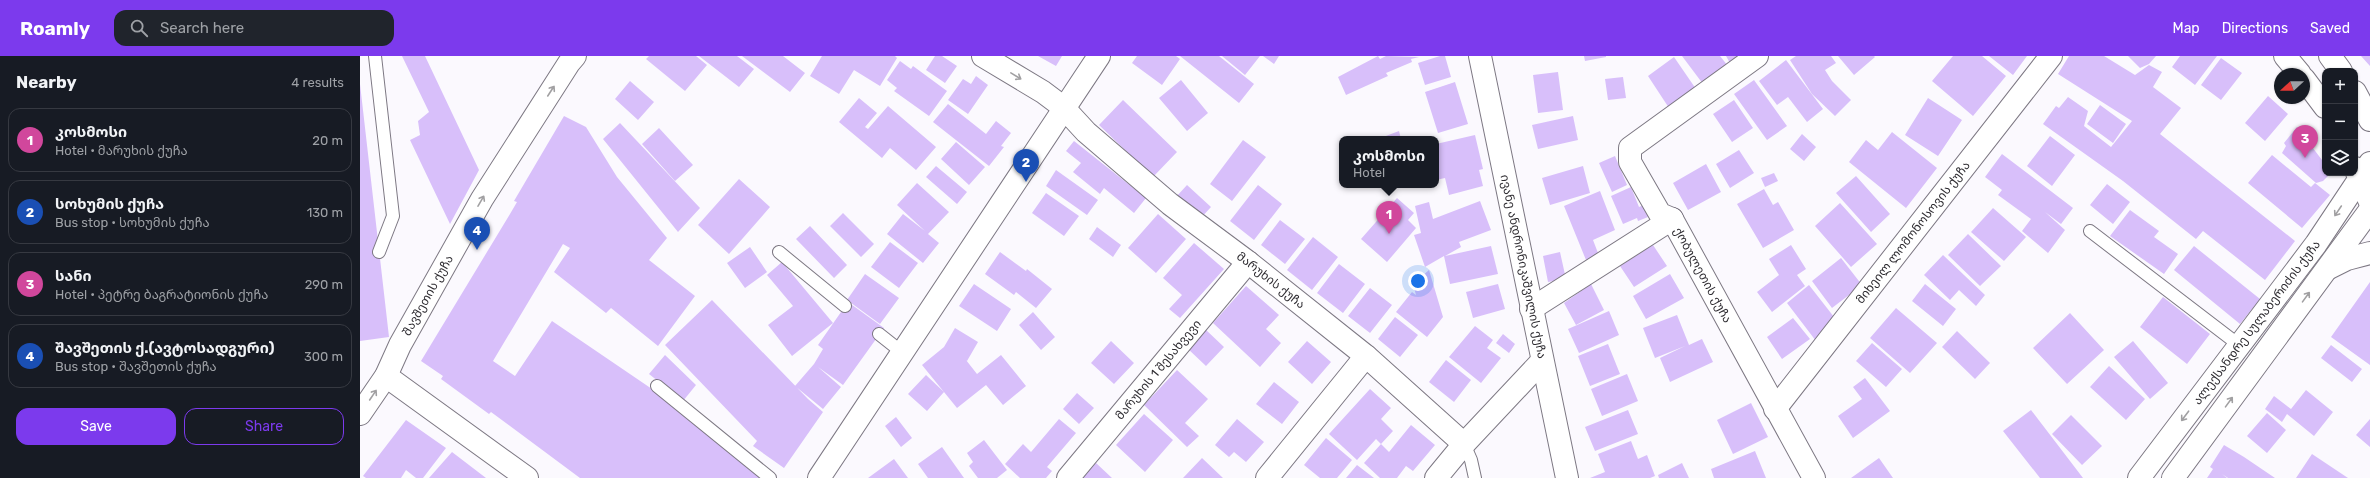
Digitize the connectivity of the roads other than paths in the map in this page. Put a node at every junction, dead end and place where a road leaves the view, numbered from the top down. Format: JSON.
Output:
{"nodes":[{"id":1,"x":375,"y":56,"type":"edge"},
{"id":2,"x":983,"y":56,"type":"edge"},
{"id":3,"x":1099,"y":56,"type":"edge"},
{"id":4,"x":1480,"y":56,"type":"edge"},
{"id":5,"x":1757,"y":56,"type":"edge"},
{"id":6,"x":2050,"y":56,"type":"edge"},
{"id":7,"x":2285,"y":56,"type":"edge"},
{"id":8,"x":2330,"y":56,"type":"edge"},
{"id":9,"x":569,"y":58,"type":"edge"},
{"id":10,"x":2295,"y":68,"type":"edge"},
{"id":11,"x":2339,"y":68,"type":"edge"},
{"id":12,"x":2310,"y":88,"type":"edge"},
{"id":13,"x":2358,"y":98,"type":"edge"},
{"id":14,"x":2323,"y":104,"type":"edge"},
{"id":15,"x":1063,"y":107,"type":"junction"},
{"id":16,"x":2370,"y":120,"type":"edge"},
{"id":17,"x":2362,"y":170,"type":"edge"},
{"id":18,"x":2370,"y":202,"type":"edge"},
{"id":19,"x":2370,"y":210,"type":"edge"},
{"id":20,"x":1672,"y":218,"type":"junction"},
{"id":21,"x":2090,"y":232,"type":"dead end"},
{"id":22,"x":380,"y":252,"type":"dead end"},
{"id":23,"x":779,"y":252,"type":"dead end"},
{"id":24,"x":2370,"y":253,"type":"edge"},
{"id":25,"x":1248,"y":262,"type":"junction"},
{"id":26,"x":2326,"y":269,"type":"junction"},
{"id":27,"x":845,"y":306,"type":"dead end"},
{"id":28,"x":1531,"y":309,"type":"junction"},
{"id":29,"x":879,"y":334,"type":"dead end"},
{"id":30,"x":2238,"y":345,"type":"junction"},
{"id":31,"x":903,"y":353,"type":"junction"},
{"id":32,"x":1366,"y":356,"type":"junction"},
{"id":33,"x":1542,"y":361,"type":"junction"},
{"id":34,"x":386,"y":376,"type":"junction"},
{"id":35,"x":657,"y":386,"type":"dead end"},
{"id":36,"x":1775,"y":409,"type":"junction"},
{"id":37,"x":360,"y":414,"type":"edge"},
{"id":38,"x":1464,"y":444,"type":"junction"},
{"id":39,"x":527,"y":478,"type":"edge"},
{"id":40,"x":770,"y":478,"type":"edge"},
{"id":41,"x":819,"y":478,"type":"edge"},
{"id":42,"x":1068,"y":478,"type":"edge"},
{"id":43,"x":1267,"y":478,"type":"edge"},
{"id":44,"x":1436,"y":478,"type":"edge"},
{"id":45,"x":1475,"y":478,"type":"edge"},
{"id":46,"x":1567,"y":478,"type":"edge"},
{"id":47,"x":1814,"y":478,"type":"edge"},
{"id":48,"x":2139,"y":478,"type":"edge"},
{"id":49,"x":2173,"y":478,"type":"edge"}],
"edges":[{"from":1,"to":22,"type":"lane"},
{"from":2,"to":15,"type":"street","name":"მარუხის ქუჩა","one_way":true},
{"from":3,"to":15,"type":"street"},
{"from":4,"to":28,"type":"street","name":"ივანე ანდრონიკაშვილის ქუჩა"},
{"from":5,"to":20,"type":"street"},
{"from":6,"to":36,"type":"street","name":"მიხეილ ლომონოსოვის ქუჩა"},
{"from":7,"to":10,"type":"street"},
{"from":8,"to":11,"type":"street"},
{"from":34,"to":9,"type":"street","name":"შავშეთის ქუჩა","one_way":true},
{"from":12,"to":14,"type":"street"},
{"from":13,"to":16,"type":"street"},
{"from":15,"to":25,"type":"street","name":"მარუხის ქუჩა"},
{"from":15,"to":31,"type":"street"},
{"from":17,"to":18,"type":"street"},
{"from":17,"to":30,"type":"street","name":"ალექსანდრე სულაბერიძის ქუჩა","one_way":true},
{"from":19,"to":26,"type":"street","name":"ალექსანდრე სულაბერიძის ქუჩა"},
{"from":20,"to":28,"type":"street","name":"ქობულეთის ქუჩა"},
{"from":20,"to":36,"type":"street","name":"ქობულეთის ქუჩა"},
{"from":21,"to":30,"type":"lane"},
{"from":23,"to":27,"type":"lane"},
{"from":24,"to":26,"type":"street"},
{"from":25,"to":32,"type":"street","name":"მარუხის ქუჩა"},
{"from":25,"to":42,"type":"street","name":"მარუხის 1 შესახვევი"},
{"from":49,"to":26,"type":"street","name":"ალექსანდრე სულაბერიძის ქუჩა","one_way":true},
{"from":28,"to":33,"type":"street","name":"ივანე ანდრონიკაშვილის ქუჩა"},
{"from":29,"to":31,"type":"lane"},
{"from":30,"to":48,"type":"street","name":"ალექსანდრე სულაბერიძის ქუჩა","one_way":true},
{"from":31,"to":41,"type":"street"},
{"from":32,"to":38,"type":"street","name":"მარუხის ქუჩა"},
{"from":32,"to":43,"type":"street"},
{"from":33,"to":38,"type":"street"},
{"from":33,"to":46,"type":"street","name":"ივანე ანდრონიკაშვილის ქუჩა"},
{"from":37,"to":34,"type":"street","name":"შავშეთის ქუჩა","one_way":true},
{"from":34,"to":39,"type":"street"},
{"from":35,"to":40,"type":"lane"},
{"from":36,"to":47,"type":"street","name":"ქობულეთის ქუჩა"},
{"from":38,"to":44,"type":"street"},
{"from":38,"to":45,"type":"lane"}]}
